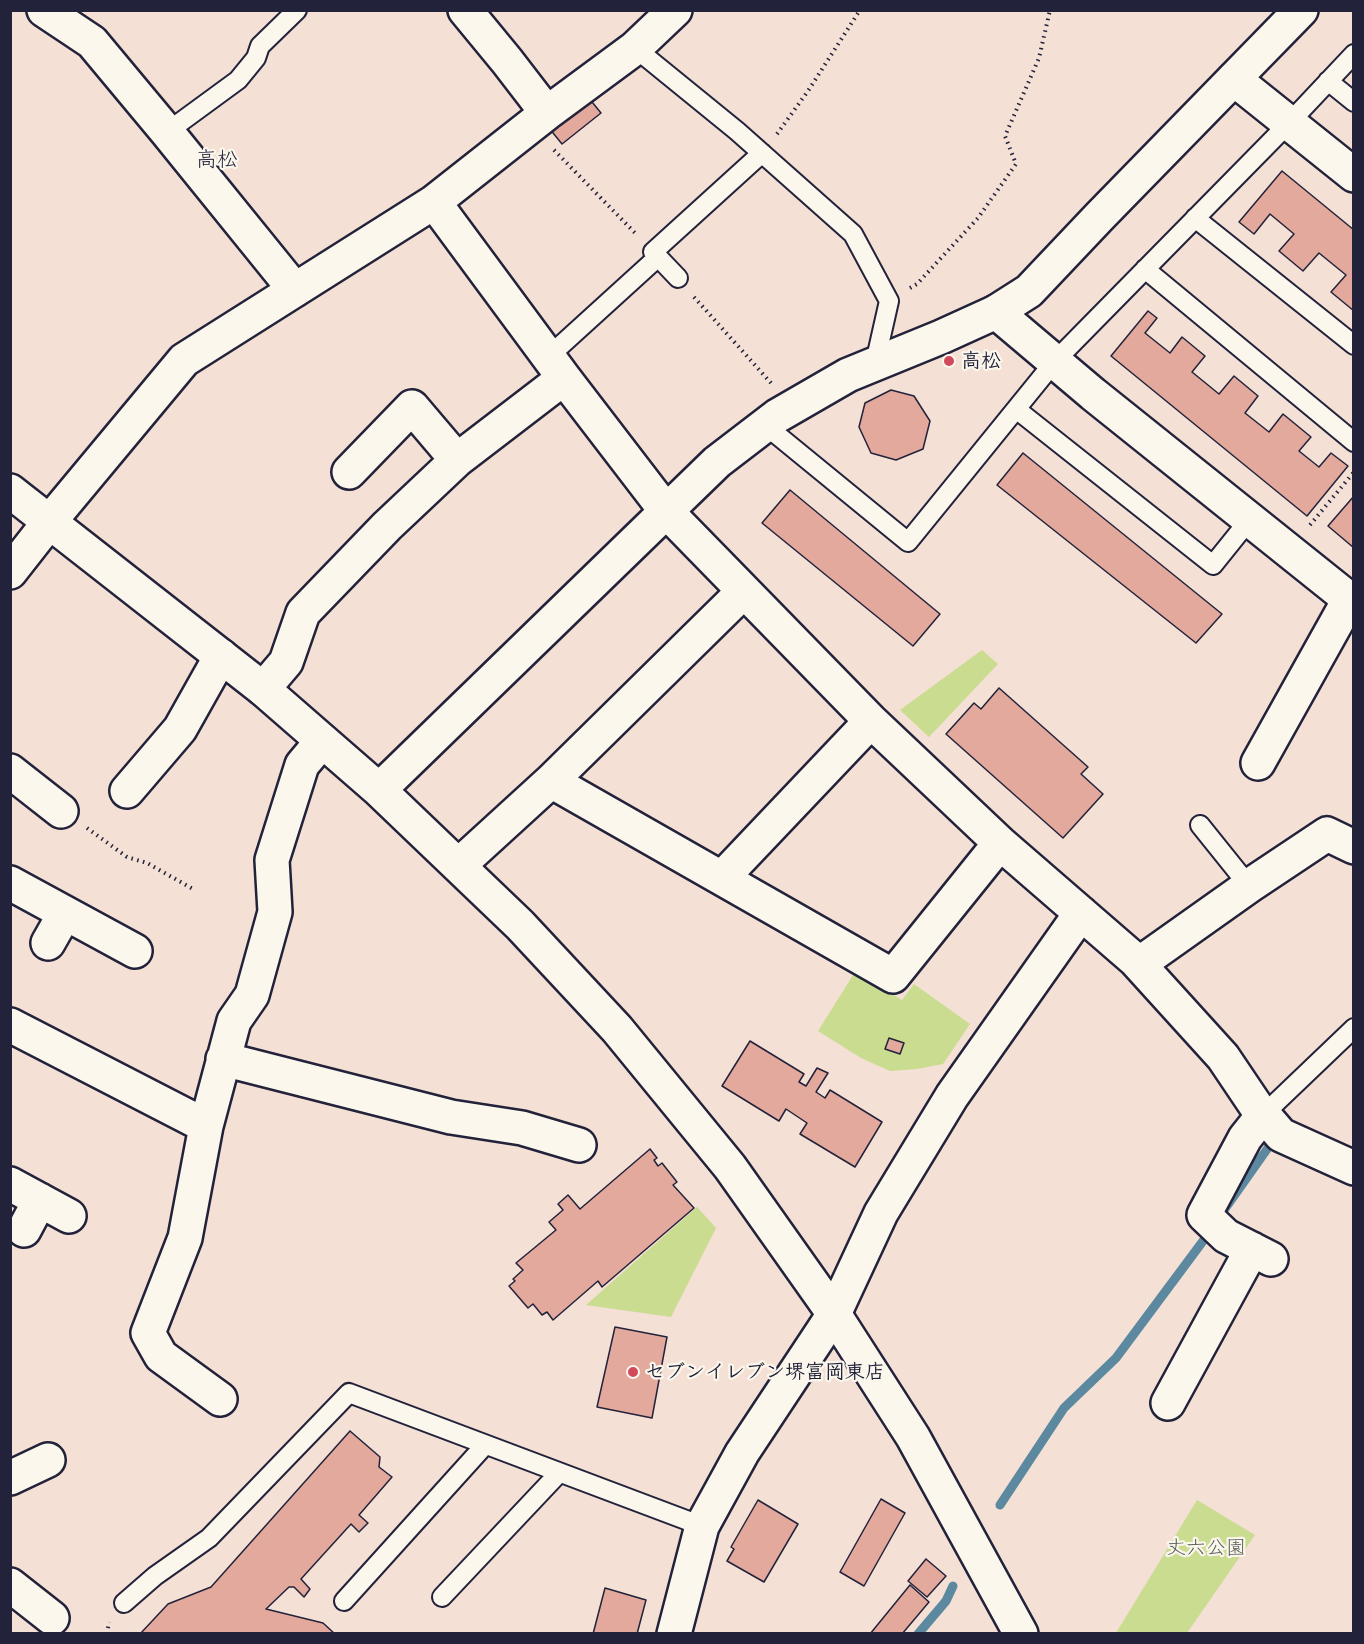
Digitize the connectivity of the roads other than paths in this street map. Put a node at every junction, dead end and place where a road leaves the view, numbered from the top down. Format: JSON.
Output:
{"nodes":[{"id":1,"x":44,"y":10,"type":"edge"},
{"id":2,"x":297,"y":10,"type":"edge"},
{"id":3,"x":465,"y":10,"type":"edge"},
{"id":4,"x":675,"y":10,"type":"edge"},
{"id":5,"x":1301,"y":10,"type":"edge"},
{"id":6,"x":635,"y":48,"type":"junction"},
{"id":7,"x":1353,"y":54,"type":"edge"},
{"id":8,"x":1234,"y":79,"type":"junction"},
{"id":9,"x":1328,"y":81,"type":"junction"},
{"id":10,"x":1353,"y":102,"type":"edge"},
{"id":11,"x":539,"y":119,"type":"junction"},
{"id":12,"x":1289,"y":123,"type":"junction"},
{"id":13,"x":168,"y":132,"type":"junction"},
{"id":14,"x":762,"y":153,"type":"junction"},
{"id":15,"x":1353,"y":175,"type":"edge"},
{"id":16,"x":434,"y":202,"type":"junction"},
{"id":17,"x":1195,"y":218,"type":"junction"},
{"id":18,"x":653,"y":252,"type":"road end"},
{"id":19,"x":1145,"y":269,"type":"junction"},
{"id":20,"x":678,"y":278,"type":"road end"},
{"id":21,"x":295,"y":290,"type":"junction"},
{"id":22,"x":996,"y":312,"type":"junction"},
{"id":23,"x":1353,"y":345,"type":"edge"},
{"id":24,"x":1055,"y":361,"type":"junction"},
{"id":25,"x":875,"y":363,"type":"junction"},
{"id":26,"x":556,"y":368,"type":"junction"},
{"id":27,"x":1016,"y":409,"type":"junction"},
{"id":28,"x":765,"y":424,"type":"junction"},
{"id":29,"x":1353,"y":442,"type":"edge"},
{"id":30,"x":457,"y":460,"type":"junction"},
{"id":31,"x":349,"y":472,"type":"dead end"},
{"id":32,"x":10,"y":491,"type":"edge"},
{"id":33,"x":666,"y":511,"type":"junction"},
{"id":34,"x":1250,"y":519,"type":"junction"},
{"id":35,"x":50,"y":521,"type":"junction"},
{"id":36,"x":10,"y":572,"type":"edge"},
{"id":37,"x":744,"y":591,"type":"junction"},
{"id":38,"x":1351,"y":601,"type":"edge"},
{"id":39,"x":221,"y":656,"type":"junction"},
{"id":40,"x":263,"y":689,"type":"junction"},
{"id":41,"x":871,"y":721,"type":"junction"},
{"id":42,"x":322,"y":741,"type":"junction"},
{"id":43,"x":1258,"y":763,"type":"dead end"},
{"id":44,"x":10,"y":771,"type":"edge"},
{"id":45,"x":551,"y":781,"type":"junction"},
{"id":46,"x":379,"y":790,"type":"junction"},
{"id":47,"x":127,"y":791,"type":"dead end"},
{"id":48,"x":61,"y":811,"type":"road end"},
{"id":49,"x":1200,"y":825,"type":"dead end"},
{"id":50,"x":1000,"y":843,"type":"junction"},
{"id":51,"x":1353,"y":847,"type":"edge"},
{"id":52,"x":459,"y":865,"type":"junction"},
{"id":53,"x":722,"y":878,"type":"junction"},
{"id":54,"x":10,"y":883,"type":"edge"},
{"id":55,"x":1249,"y":886,"type":"junction"},
{"id":56,"x":65,"y":913,"type":"junction"},
{"id":57,"x":1081,"y":913,"type":"junction"},
{"id":58,"x":48,"y":943,"type":"dead end"},
{"id":59,"x":135,"y":951,"type":"dead end"},
{"id":60,"x":1139,"y":964,"type":"junction"},
{"id":61,"x":10,"y":1025,"type":"edge"},
{"id":62,"x":1353,"y":1028,"type":"edge"},
{"id":63,"x":224,"y":1059,"type":"junction"},
{"id":64,"x":1264,"y":1114,"type":"junction"},
{"id":65,"x":206,"y":1126,"type":"junction"},
{"id":66,"x":579,"y":1145,"type":"dead end"},
{"id":67,"x":1353,"y":1168,"type":"edge"},
{"id":68,"x":10,"y":1184,"type":"edge"},
{"id":69,"x":40,"y":1200,"type":"junction"},
{"id":70,"x":69,"y":1216,"type":"dead end"},
{"id":71,"x":24,"y":1230,"type":"dead end"},
{"id":72,"x":834,"y":1314,"type":"junction"},
{"id":73,"x":220,"y":1399,"type":"dead end"},
{"id":74,"x":1168,"y":1403,"type":"dead end"},
{"id":75,"x":485,"y":1445,"type":"junction"},
{"id":76,"x":48,"y":1460,"type":"dead end"},
{"id":77,"x":560,"y":1473,"type":"junction"},
{"id":78,"x":10,"y":1478,"type":"edge"},
{"id":79,"x":702,"y":1526,"type":"junction"},
{"id":80,"x":10,"y":1585,"type":"edge"},
{"id":81,"x":442,"y":1597,"type":"dead end"},
{"id":82,"x":344,"y":1601,"type":"dead end"},
{"id":83,"x":124,"y":1603,"type":"dead end"},
{"id":84,"x":52,"y":1618,"type":"dead end"},
{"id":85,"x":674,"y":1634,"type":"edge"},
{"id":86,"x":1021,"y":1634,"type":"edge"}],
"edges":[{"from":1,"to":13,"type":"street"},
{"from":2,"to":13,"type":"lane"},
{"from":3,"to":11,"type":"street"},
{"from":4,"to":6,"type":"street"},
{"from":5,"to":8,"type":"street"},
{"from":6,"to":11,"type":"street"},
{"from":6,"to":14,"type":"lane"},
{"from":7,"to":9,"type":"lane"},
{"from":8,"to":12,"type":"street"},
{"from":8,"to":22,"type":"street"},
{"from":9,"to":10,"type":"lane"},
{"from":9,"to":12,"type":"lane"},
{"from":11,"to":16,"type":"street"},
{"from":12,"to":15,"type":"street"},
{"from":12,"to":17,"type":"lane"},
{"from":13,"to":21,"type":"street"},
{"from":14,"to":18,"type":"lane"},
{"from":14,"to":25,"type":"lane"},
{"from":16,"to":21,"type":"street"},
{"from":16,"to":26,"type":"street"},
{"from":17,"to":19,"type":"lane"},
{"from":17,"to":23,"type":"lane"},
{"from":19,"to":24,"type":"lane"},
{"from":19,"to":29,"type":"lane"},
{"from":20,"to":26,"type":"lane"},
{"from":21,"to":35,"type":"street"},
{"from":22,"to":24,"type":"street"},
{"from":22,"to":25,"type":"street"},
{"from":24,"to":27,"type":"lane"},
{"from":24,"to":34,"type":"street"},
{"from":25,"to":28,"type":"street"},
{"from":26,"to":30,"type":"street"},
{"from":26,"to":33,"type":"street"},
{"from":27,"to":28,"type":"lane"},
{"from":27,"to":34,"type":"lane"},
{"from":28,"to":33,"type":"street"},
{"from":30,"to":31,"type":"street"},
{"from":30,"to":40,"type":"street"},
{"from":32,"to":35,"type":"street"},
{"from":33,"to":37,"type":"street"},
{"from":33,"to":46,"type":"street"},
{"from":34,"to":38,"type":"street"},
{"from":35,"to":36,"type":"street"},
{"from":35,"to":39,"type":"street"},
{"from":37,"to":41,"type":"street"},
{"from":37,"to":45,"type":"street"},
{"from":38,"to":43,"type":"street"},
{"from":39,"to":40,"type":"street"},
{"from":39,"to":47,"type":"street"},
{"from":40,"to":42,"type":"street"},
{"from":41,"to":50,"type":"street"},
{"from":41,"to":53,"type":"street"},
{"from":42,"to":46,"type":"street"},
{"from":42,"to":63,"type":"street"},
{"from":44,"to":48,"type":"street"},
{"from":45,"to":52,"type":"street"},
{"from":45,"to":53,"type":"street"},
{"from":46,"to":52,"type":"street"},
{"from":49,"to":55,"type":"lane"},
{"from":50,"to":53,"type":"street"},
{"from":50,"to":57,"type":"street"},
{"from":51,"to":55,"type":"street"},
{"from":52,"to":72,"type":"street"},
{"from":54,"to":56,"type":"street"},
{"from":55,"to":60,"type":"street"},
{"from":56,"to":58,"type":"street"},
{"from":56,"to":59,"type":"street"},
{"from":57,"to":60,"type":"street"},
{"from":57,"to":72,"type":"street"},
{"from":60,"to":64,"type":"street"},
{"from":61,"to":65,"type":"street"},
{"from":62,"to":64,"type":"lane"},
{"from":63,"to":65,"type":"street"},
{"from":63,"to":66,"type":"street"},
{"from":64,"to":67,"type":"street"},
{"from":64,"to":74,"type":"street"},
{"from":65,"to":73,"type":"street"},
{"from":68,"to":69,"type":"street"},
{"from":69,"to":70,"type":"street"},
{"from":69,"to":71,"type":"street"},
{"from":72,"to":79,"type":"street"},
{"from":72,"to":86,"type":"street"},
{"from":75,"to":77,"type":"lane"},
{"from":75,"to":82,"type":"lane"},
{"from":75,"to":83,"type":"lane"},
{"from":76,"to":78,"type":"street"},
{"from":77,"to":79,"type":"lane"},
{"from":77,"to":81,"type":"lane"},
{"from":79,"to":85,"type":"street"},
{"from":80,"to":84,"type":"street"}]}
